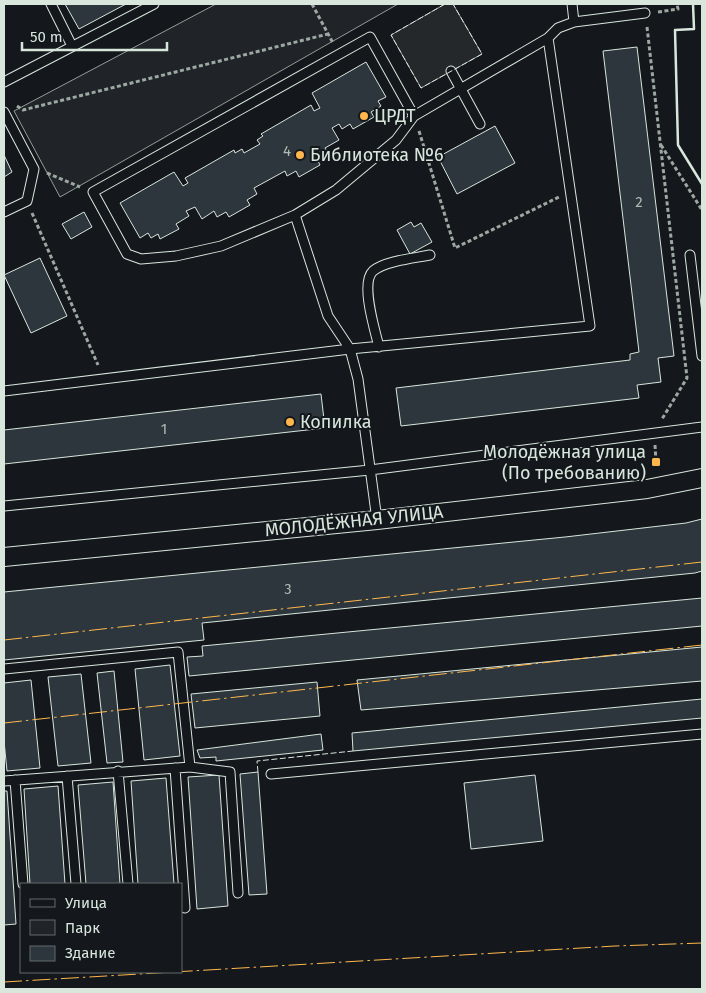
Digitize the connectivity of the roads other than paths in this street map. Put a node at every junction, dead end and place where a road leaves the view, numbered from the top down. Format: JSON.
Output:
{"nodes":[{"id":1,"x":51,"y":4,"type":"edge"},
{"id":2,"x":154,"y":4,"type":"edge"},
{"id":3,"x":572,"y":4,"type":"edge"},
{"id":4,"x":645,"y":13,"type":"road end"},
{"id":5,"x":574,"y":22,"type":"junction"},
{"id":6,"x":548,"y":38,"type":"junction"},
{"id":7,"x":72,"y":46,"type":"junction"},
{"id":8,"x":451,"y":71,"type":"dead end"},
{"id":9,"x":4,"y":82,"type":"edge"},
{"id":10,"x":461,"y":88,"type":"junction"},
{"id":11,"x":4,"y":112,"type":"edge"},
{"id":12,"x":414,"y":116,"type":"junction"},
{"id":13,"x":480,"y":124,"type":"dead end"},
{"id":14,"x":4,"y":212,"type":"edge"},
{"id":15,"x":295,"y":215,"type":"junction"},
{"id":16,"x":430,"y":255,"type":"dead end"},
{"id":17,"x":690,"y":255,"type":"dead end"},
{"id":18,"x":379,"y":346,"type":"junction"},
{"id":19,"x":350,"y":349,"type":"junction"},
{"id":20,"x":702,"y":356,"type":"edge"},
{"id":21,"x":4,"y":391,"type":"edge"},
{"id":22,"x":702,"y":427,"type":"edge"},
{"id":23,"x":370,"y":470,"type":"junction"},
{"id":24,"x":702,"y":478,"type":"edge"},
{"id":25,"x":4,"y":506,"type":"edge"},
{"id":26,"x":377,"y":520,"type":"junction"},
{"id":27,"x":4,"y":557,"type":"edge"},
{"id":28,"x":4,"y":669,"type":"edge"},
{"id":29,"x":702,"y":734,"type":"edge"},
{"id":30,"x":190,"y":767,"type":"junction"},
{"id":31,"x":175,"y":768,"type":"junction"},
{"id":32,"x":118,"y":771,"type":"junction"},
{"id":33,"x":271,"y":774,"type":"dead end"},
{"id":34,"x":67,"y":776,"type":"junction"},
{"id":35,"x":15,"y":780,"type":"junction"},
{"id":36,"x":4,"y":781,"type":"edge"},
{"id":37,"x":23,"y":883,"type":"edge"},
{"id":38,"x":76,"y":883,"type":"edge"},
{"id":39,"x":128,"y":883,"type":"edge"},
{"id":40,"x":238,"y":893,"type":"dead end"},
{"id":41,"x":185,"y":908,"type":"dead end"}],
"edges":[{"from":1,"to":7,"type":"lane"},
{"from":2,"to":7,"type":"lane"},
{"from":3,"to":5,"type":"lane"},
{"from":4,"to":5,"type":"lane"},
{"from":5,"to":6,"type":"lane"},
{"from":6,"to":10,"type":"lane"},
{"from":6,"to":18,"type":"lane"},
{"from":7,"to":9,"type":"lane"},
{"from":8,"to":10,"type":"lane"},
{"from":10,"to":12,"type":"lane"},
{"from":10,"to":13,"type":"lane"},
{"from":11,"to":14,"type":"lane"},
{"from":12,"to":15,"type":"lane"},
{"from":12,"to":15,"type":"lane"},
{"from":15,"to":19,"type":"lane"},
{"from":16,"to":18,"type":"lane"},
{"from":17,"to":20,"type":"lane"},
{"from":18,"to":19,"type":"lane"},
{"from":19,"to":21,"type":"lane"},
{"from":19,"to":23,"type":"lane"},
{"from":22,"to":23,"type":"lane"},
{"from":23,"to":25,"type":"lane"},
{"from":23,"to":26,"type":"lane"},
{"from":24,"to":26,"type":"street","name":"МОЛОДЁЖНАЯ УЛИЦА"},
{"from":26,"to":27,"type":"street","name":"МОЛОДЁЖНАЯ УЛИЦА"},
{"from":28,"to":30,"type":"lane"},
{"from":29,"to":33,"type":"lane"},
{"from":30,"to":31,"type":"lane"},
{"from":30,"to":40,"type":"lane"},
{"from":31,"to":32,"type":"lane"},
{"from":31,"to":41,"type":"lane"},
{"from":32,"to":34,"type":"lane"},
{"from":32,"to":39,"type":"lane"},
{"from":34,"to":35,"type":"lane"},
{"from":34,"to":38,"type":"lane"},
{"from":35,"to":36,"type":"lane"},
{"from":35,"to":37,"type":"lane"}]}
